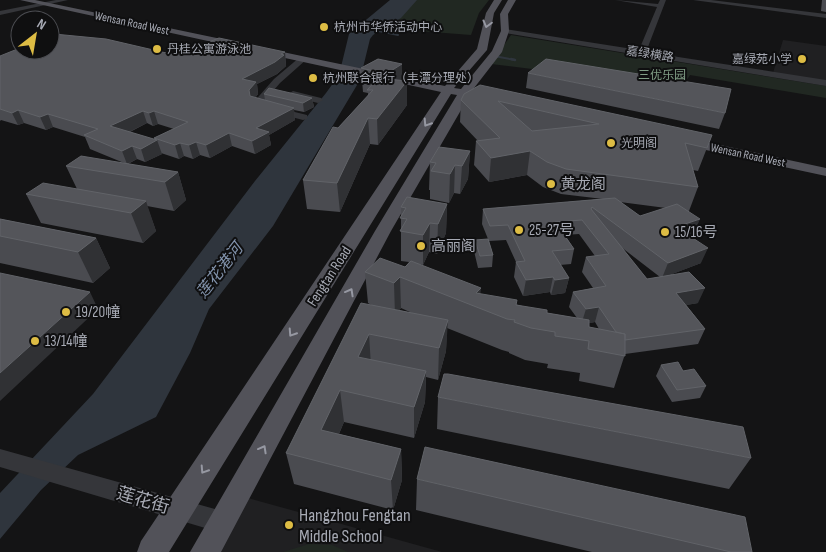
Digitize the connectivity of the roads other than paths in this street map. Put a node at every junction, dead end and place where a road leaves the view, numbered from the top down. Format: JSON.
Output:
{"nodes":[{"id":1,"x":24,"y":0,"type":"edge"},
{"id":2,"x":65,"y":0,"type":"edge"},
{"id":3,"x":498,"y":0,"type":"edge"},
{"id":4,"x":512,"y":0,"type":"edge"},
{"id":5,"x":618,"y":0,"type":"edge"},
{"id":6,"x":696,"y":0,"type":"edge"},
{"id":7,"x":47,"y":2,"type":"edge"},
{"id":8,"x":662,"y":3,"type":"edge"},
{"id":9,"x":0,"y":13,"type":"edge"},
{"id":10,"x":826,"y":16,"type":"edge"},
{"id":11,"x":504,"y":30,"type":"junction"},
{"id":12,"x":642,"y":53,"type":"junction"},
{"id":13,"x":487,"y":54,"type":"junction"},
{"id":14,"x":303,"y":59,"type":"junction"},
{"id":15,"x":331,"y":62,"type":"junction"},
{"id":16,"x":826,"y":83,"type":"edge"},
{"id":17,"x":459,"y":88,"type":"junction"},
{"id":18,"x":270,"y":89,"type":"junction"},
{"id":19,"x":500,"y":97,"type":"edge"},
{"id":20,"x":318,"y":100,"type":"dead end"},
{"id":21,"x":303,"y":117,"type":"dead end"},
{"id":22,"x":676,"y":135,"type":"joint"},
{"id":23,"x":826,"y":163,"type":"edge"},
{"id":24,"x":826,"y":172,"type":"edge"},
{"id":25,"x":0,"y":458,"type":"edge"},
{"id":26,"x":179,"y":510,"type":"junction"},
{"id":27,"x":222,"y":522,"type":"junction"},
{"id":28,"x":152,"y":552,"type":"edge"},
{"id":29,"x":206,"y":552,"type":"edge"}],
"edges":[{"from":1,"to":7,"type":"main road","name":"Wensan Road West"},
{"from":2,"to":7,"type":"street"},
{"from":3,"to":13,"type":"main road","one_way":true},
{"from":4,"to":11,"type":"main road","name":"Fengtan Road"},
{"from":5,"to":8,"type":"street"},
{"from":6,"to":10,"type":"street"},
{"from":7,"to":9,"type":"street"},
{"from":7,"to":14,"type":"main road","name":"Wensan Road West"},
{"from":7,"to":15,"type":"main road","name":"Wensan Road West"},
{"from":8,"to":12,"type":"street"},
{"from":11,"to":12,"type":"street","name":"嘉绿横路"},
{"from":11,"to":13,"type":"main road","name":"Fengtan Road"},
{"from":12,"to":16,"type":"street","name":"嘉绿横路"},
{"from":13,"to":17,"type":"main road","name":"Fengtan Road"},
{"from":14,"to":15,"type":"main road","name":"Wensan Road West"},
{"from":14,"to":18,"type":"street"},
{"from":15,"to":17,"type":"main road","name":"Wensan Road West"},
{"from":17,"to":19,"type":"main road","name":"Wensan Road West"},
{"from":17,"to":26,"type":"main road","name":"Fengtan Road","one_way":true},
{"from":27,"to":17,"type":"main road","name":"Fengtan Road","one_way":true},
{"from":18,"to":20,"type":"street"},
{"from":18,"to":21,"type":"street"},
{"from":22,"to":23,"type":"main road","name":"Wensan Road West"},
{"from":22,"to":24,"type":"main road","name":"Wensan Road West"},
{"from":25,"to":26,"type":"street","name":"莲花街"},
{"from":26,"to":27,"type":"street","name":"莲花街"},
{"from":26,"to":28,"type":"main road","name":"Fengtan Road"},
{"from":27,"to":29,"type":"main road","name":"Fengtan Road"}]}
